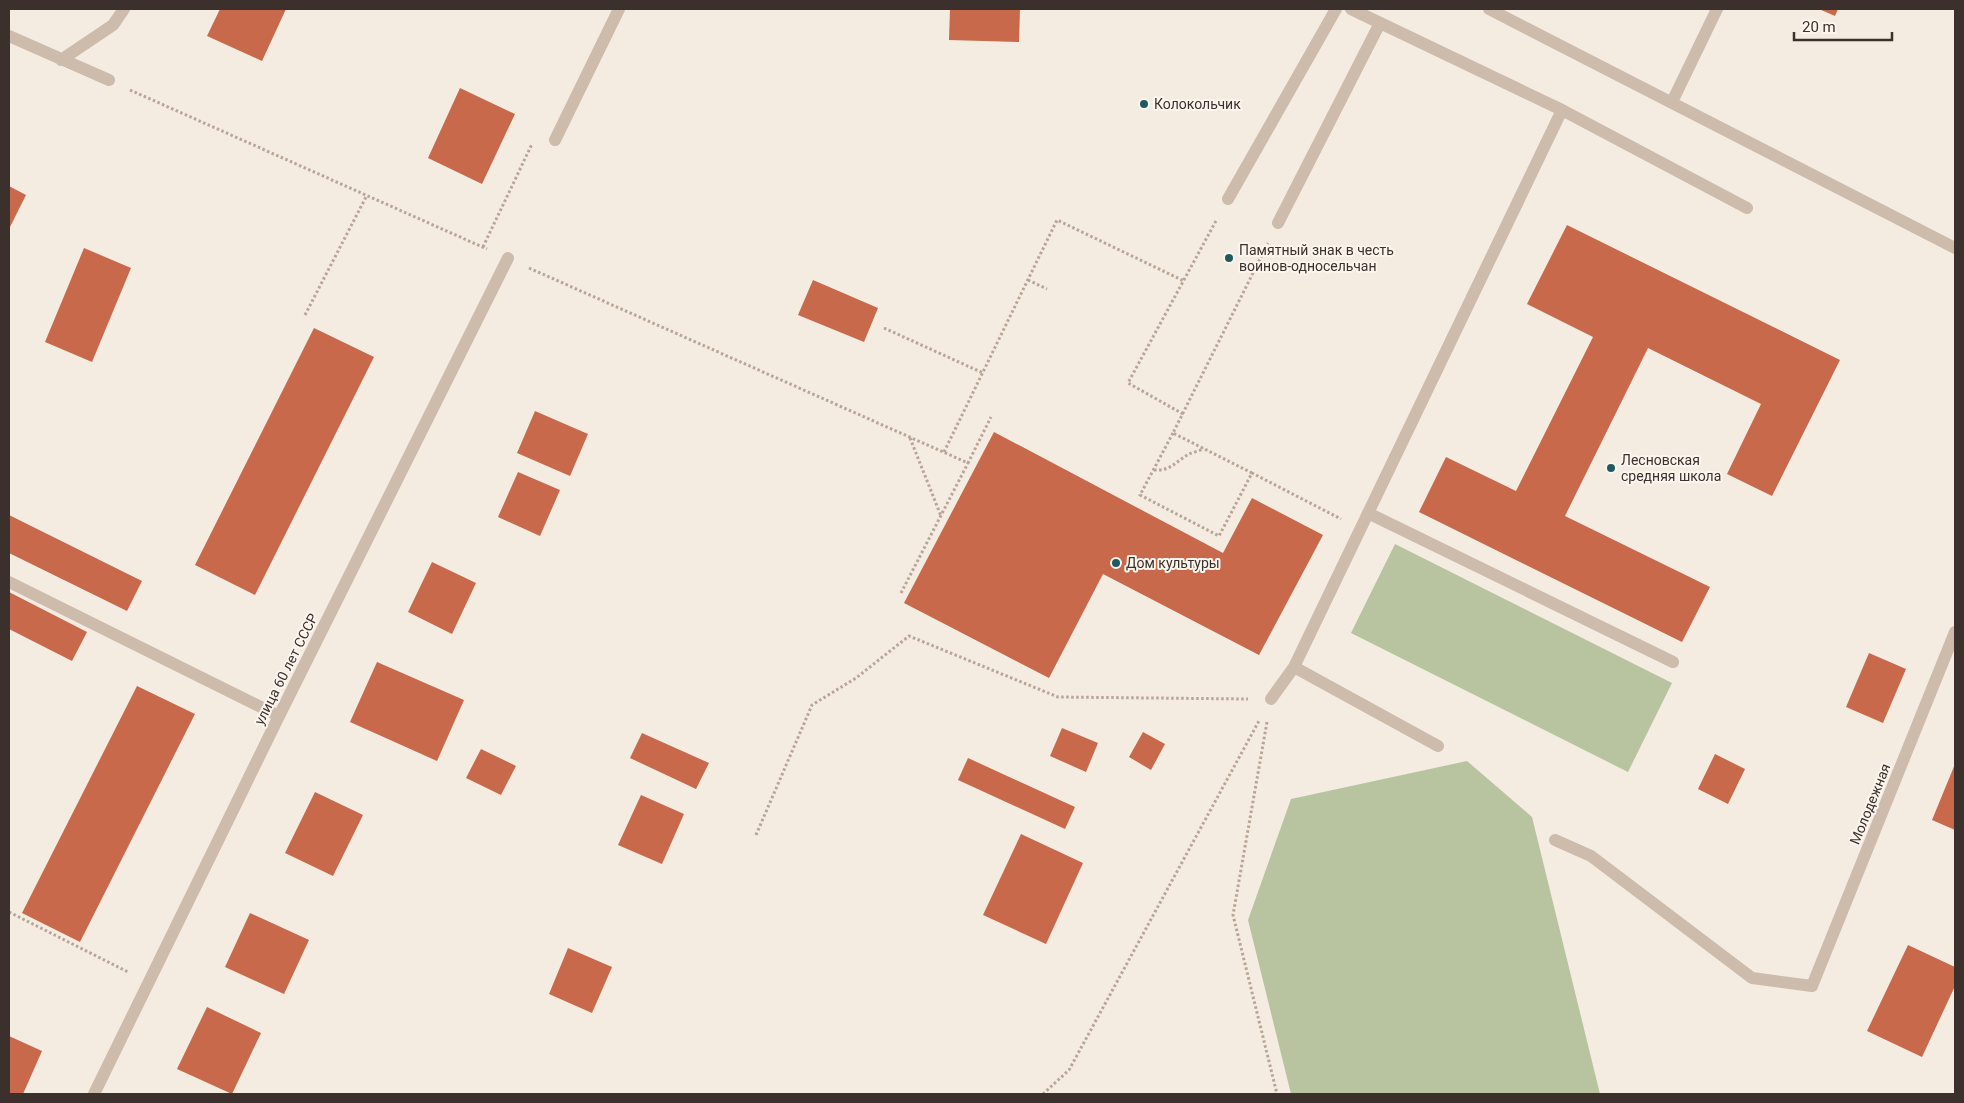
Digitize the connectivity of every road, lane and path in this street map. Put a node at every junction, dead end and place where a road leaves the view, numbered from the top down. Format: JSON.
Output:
{"nodes":[{"id":1,"x":124,"y":9,"type":"edge"},
{"id":2,"x":619,"y":9,"type":"edge"},
{"id":3,"x":1336,"y":9,"type":"edge"},
{"id":4,"x":1351,"y":9,"type":"edge"},
{"id":5,"x":1489,"y":9,"type":"edge"},
{"id":6,"x":1717,"y":9,"type":"edge"},
{"id":7,"x":1380,"y":23,"type":"junction"},
{"id":8,"x":9,"y":36,"type":"edge"},
{"id":9,"x":61,"y":60,"type":"junction"},
{"id":10,"x":108,"y":80,"type":"dead end"},
{"id":11,"x":1672,"y":102,"type":"junction"},
{"id":12,"x":1562,"y":110,"type":"junction"},
{"id":13,"x":555,"y":140,"type":"dead end"},
{"id":14,"x":367,"y":196,"type":"dead end"},
{"id":15,"x":1228,"y":199,"type":"joint"},
{"id":16,"x":1747,"y":208,"type":"dead end"},
{"id":17,"x":1278,"y":223,"type":"joint"},
{"id":18,"x":1955,"y":248,"type":"edge"},
{"id":19,"x":508,"y":258,"type":"dead end"},
{"id":20,"x":1028,"y":280,"type":"junction"},
{"id":21,"x":1184,"y":280,"type":"junction"},
{"id":22,"x":1047,"y":289,"type":"dead end"},
{"id":23,"x":305,"y":315,"type":"dead end"},
{"id":24,"x":884,"y":328,"type":"dead end"},
{"id":25,"x":983,"y":373,"type":"junction"},
{"id":26,"x":1183,"y":414,"type":"junction"},
{"id":27,"x":991,"y":417,"type":"dead end"},
{"id":28,"x":1173,"y":433,"type":"junction"},
{"id":29,"x":910,"y":437,"type":"dead end"},
{"id":30,"x":1205,"y":449,"type":"junction"},
{"id":31,"x":968,"y":463,"type":"junction"},
{"id":32,"x":1154,"y":470,"type":"junction"},
{"id":33,"x":1252,"y":473,"type":"junction"},
{"id":34,"x":1368,"y":513,"type":"junction"},
{"id":35,"x":942,"y":516,"type":"junction"},
{"id":36,"x":1349,"y":523,"type":"dead end"},
{"id":37,"x":9,"y":582,"type":"edge"},
{"id":38,"x":901,"y":593,"type":"dead end"},
{"id":39,"x":1955,"y":632,"type":"edge"},
{"id":40,"x":1673,"y":662,"type":"dead end"},
{"id":41,"x":1294,"y":667,"type":"junction"},
{"id":42,"x":1271,"y":699,"type":"junction"},
{"id":43,"x":279,"y":716,"type":"junction"},
{"id":44,"x":1438,"y":746,"type":"dead end"},
{"id":45,"x":756,"y":836,"type":"dead end"},
{"id":46,"x":1555,"y":840,"type":"dead end"},
{"id":47,"x":9,"y":912,"type":"edge"},
{"id":48,"x":149,"y":983,"type":"junction"},
{"id":49,"x":94,"y":1094,"type":"edge"},
{"id":50,"x":1043,"y":1094,"type":"edge"},
{"id":51,"x":1277,"y":1094,"type":"edge"}],
"edges":[{"from":1,"to":9,"type":"street"},
{"from":2,"to":13,"type":"street"},
{"from":3,"to":15,"type":"street"},
{"from":4,"to":7,"type":"street"},
{"from":5,"to":11,"type":"street"},
{"from":6,"to":11,"type":"street"},
{"from":7,"to":12,"type":"street"},
{"from":7,"to":17,"type":"street"},
{"from":8,"to":9,"type":"street"},
{"from":9,"to":10,"type":"street"},
{"from":11,"to":18,"type":"street"},
{"from":12,"to":16,"type":"street"},
{"from":12,"to":34,"type":"street"},
{"from":14,"to":23,"type":"path"},
{"from":15,"to":21,"type":"path"},
{"from":17,"to":26,"type":"path"},
{"from":19,"to":43,"type":"street","name":"улица 60 лет СССР"},
{"from":20,"to":21,"type":"path"},
{"from":20,"to":22,"type":"path"},
{"from":20,"to":25,"type":"path"},
{"from":21,"to":26,"type":"path"},
{"from":24,"to":25,"type":"path"},
{"from":25,"to":31,"type":"path"},
{"from":26,"to":28,"type":"path"},
{"from":27,"to":31,"type":"path"},
{"from":28,"to":30,"type":"path"},
{"from":28,"to":32,"type":"path"},
{"from":29,"to":35,"type":"path"},
{"from":30,"to":32,"type":"path"},
{"from":30,"to":33,"type":"path"},
{"from":31,"to":35,"type":"path"},
{"from":32,"to":33,"type":"path"},
{"from":33,"to":36,"type":"path"},
{"from":34,"to":40,"type":"street"},
{"from":34,"to":41,"type":"street"},
{"from":35,"to":38,"type":"path"},
{"from":37,"to":43,"type":"street"},
{"from":39,"to":46,"type":"street","name":"Молодежная"},
{"from":41,"to":42,"type":"street"},
{"from":41,"to":44,"type":"street"},
{"from":42,"to":45,"type":"path"},
{"from":42,"to":50,"type":"path"},
{"from":42,"to":51,"type":"path"},
{"from":43,"to":48,"type":"street","name":"улица 60 лет СССР"},
{"from":47,"to":48,"type":"path"},
{"from":48,"to":49,"type":"street","name":"улица 60 лет СССР"}]}
